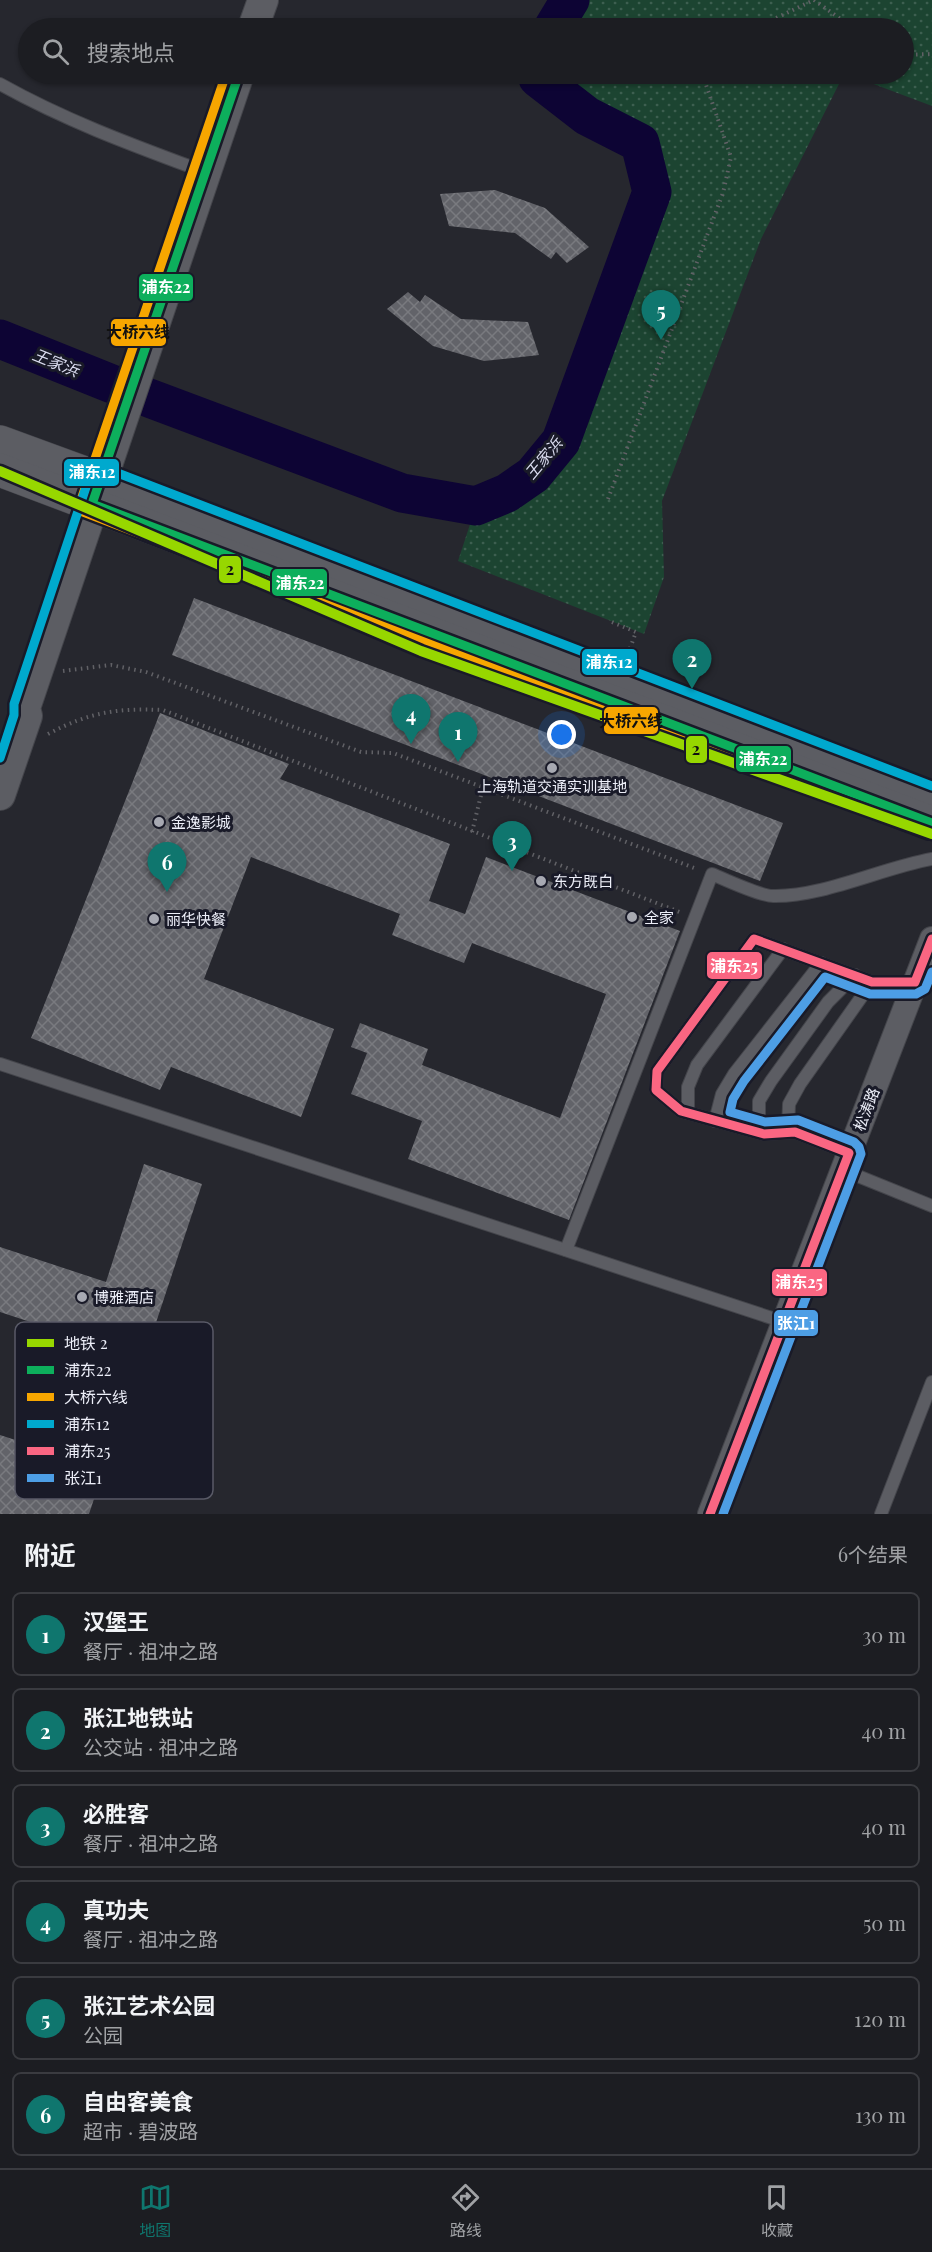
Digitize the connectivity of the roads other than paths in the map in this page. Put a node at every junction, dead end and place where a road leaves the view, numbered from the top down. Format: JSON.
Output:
{"nodes":[{"id":1,"x":263,"y":0,"type":"edge"},
{"id":2,"x":257,"y":18,"type":"edge"},
{"id":3,"x":0,"y":84,"type":"edge"},
{"id":4,"x":235,"y":84,"type":"edge"},
{"id":5,"x":206,"y":172,"type":"junction"},
{"id":6,"x":0,"y":442,"type":"edge"},
{"id":7,"x":0,"y":470,"type":"edge"},
{"id":8,"x":97,"y":491,"type":"junction"},
{"id":9,"x":25,"y":708,"type":"junction"},
{"id":10,"x":0,"y":762,"type":"edge"},
{"id":11,"x":0,"y":795,"type":"edge"},
{"id":12,"x":932,"y":799,"type":"edge"},
{"id":13,"x":932,"y":823,"type":"edge"},
{"id":14,"x":932,"y":860,"type":"edge"},
{"id":15,"x":932,"y":939,"type":"edge"},
{"id":16,"x":783,"y":949,"type":"junction"},
{"id":17,"x":821,"y":963,"type":"junction"},
{"id":18,"x":855,"y":975,"type":"junction"},
{"id":19,"x":872,"y":982,"type":"junction"},
{"id":20,"x":915,"y":982,"type":"junction"},
{"id":21,"x":0,"y":1064,"type":"edge"},
{"id":22,"x":688,"y":1113,"type":"junction"},
{"id":23,"x":715,"y":1121,"type":"junction"},
{"id":24,"x":759,"y":1132,"type":"junction"},
{"id":25,"x":788,"y":1132,"type":"junction"},
{"id":26,"x":846,"y":1161,"type":"junction"},
{"id":27,"x":932,"y":1206,"type":"edge"},
{"id":28,"x":566,"y":1250,"type":"junction"},
{"id":29,"x":784,"y":1322,"type":"junction"},
{"id":30,"x":932,"y":1383,"type":"edge"},
{"id":31,"x":927,"y":1410,"type":"edge"},
{"id":32,"x":710,"y":1514,"type":"edge"},
{"id":33,"x":881,"y":1514,"type":"edge"}],
"edges":[{"from":1,"to":2,"type":"street"},
{"from":3,"to":5,"type":"lane"},
{"from":4,"to":5,"type":"street"},
{"from":5,"to":8,"type":"street"},
{"from":6,"to":8,"type":"main road"},
{"from":7,"to":8,"type":"main road"},
{"from":8,"to":9,"type":"street"},
{"from":8,"to":12,"type":"main road"},
{"from":8,"to":13,"type":"main road"},
{"from":9,"to":10,"type":"street"},
{"from":9,"to":11,"type":"street"},
{"from":14,"to":28,"type":"lane"},
{"from":15,"to":20,"type":"street","name":"松涛路"},
{"from":16,"to":17,"type":"lane"},
{"from":16,"to":22,"type":"lane"},
{"from":16,"to":22,"type":"lane"},
{"from":17,"to":18,"type":"lane"},
{"from":17,"to":23,"type":"lane"},
{"from":18,"to":19,"type":"lane"},
{"from":18,"to":24,"type":"lane"},
{"from":19,"to":20,"type":"lane"},
{"from":19,"to":25,"type":"lane"},
{"from":20,"to":26,"type":"street","name":"松涛路"},
{"from":21,"to":28,"type":"lane"},
{"from":22,"to":23,"type":"lane"},
{"from":23,"to":24,"type":"lane"},
{"from":24,"to":25,"type":"lane"},
{"from":25,"to":26,"type":"lane"},
{"from":26,"to":27,"type":"lane"},
{"from":26,"to":29,"type":"street","name":"松涛路"},
{"from":28,"to":29,"type":"lane"},
{"from":29,"to":32,"type":"street","name":"松涛路"},
{"from":30,"to":31,"type":"lane"},
{"from":31,"to":33,"type":"lane"}]}
